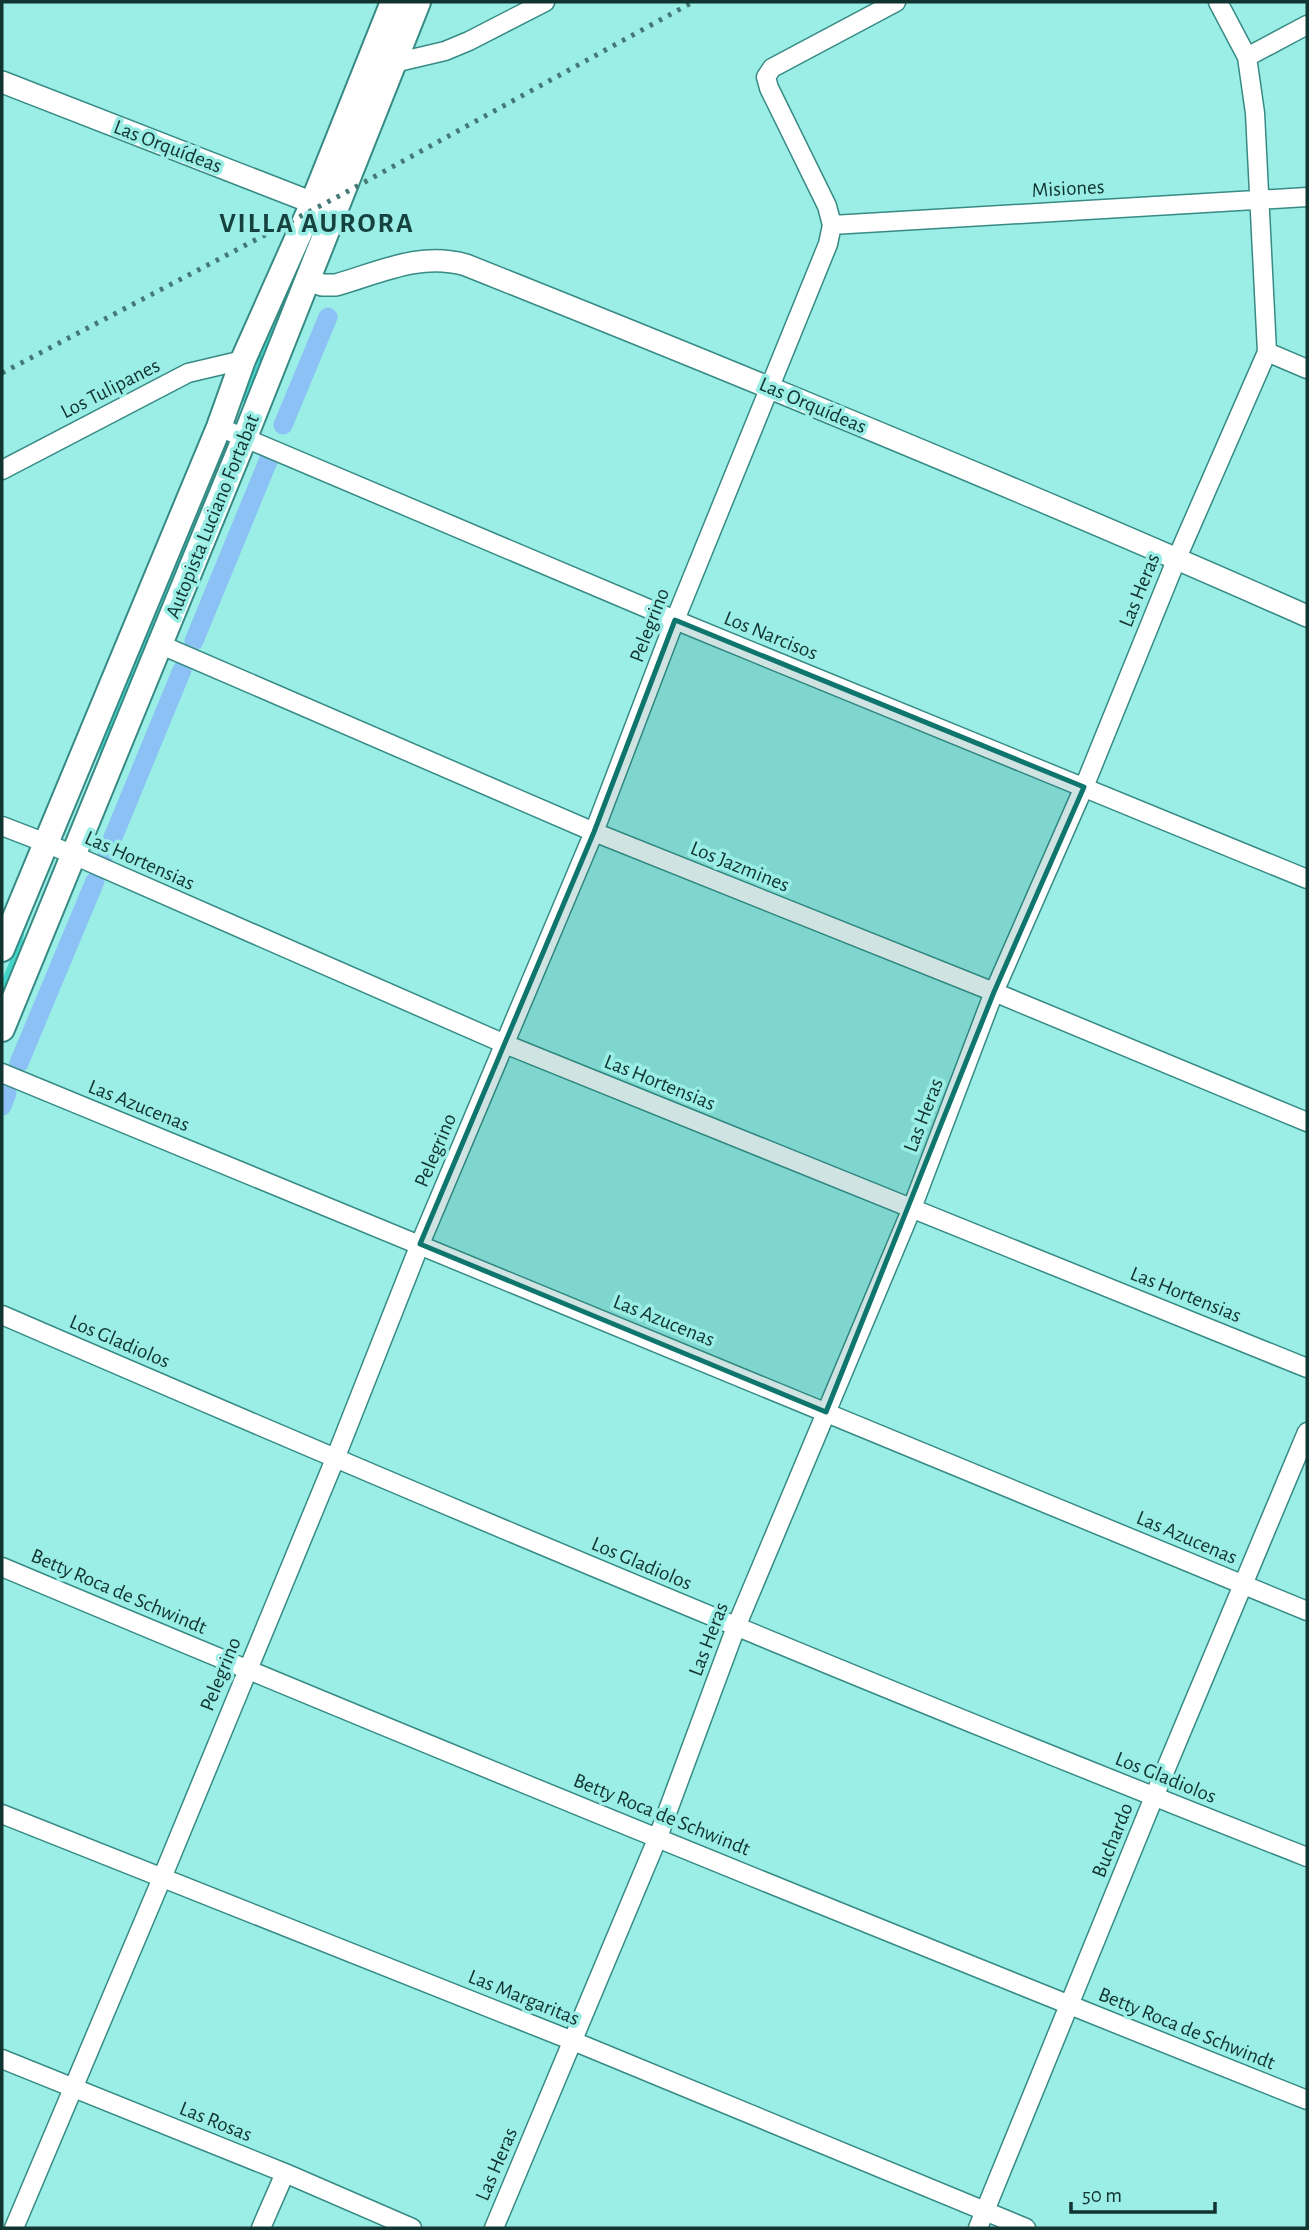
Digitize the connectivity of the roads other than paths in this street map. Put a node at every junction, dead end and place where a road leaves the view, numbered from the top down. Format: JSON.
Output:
{"nodes":[{"id":1,"x":393,"y":2,"type":"edge"},
{"id":2,"x":418,"y":2,"type":"edge"},
{"id":3,"x":545,"y":2,"type":"edge"},
{"id":4,"x":896,"y":2,"type":"edge"},
{"id":5,"x":1218,"y":2,"type":"edge"},
{"id":6,"x":1307,"y":25,"type":"edge"},
{"id":7,"x":1247,"y":57,"type":"junction"},
{"id":8,"x":394,"y":63,"type":"junction"},
{"id":9,"x":2,"y":82,"type":"edge"},
{"id":10,"x":1307,"y":197,"type":"edge"},
{"id":11,"x":1261,"y":200,"type":"junction"},
{"id":12,"x":323,"y":207,"type":"junction"},
{"id":13,"x":832,"y":225,"type":"junction"},
{"id":14,"x":307,"y":279,"type":"junction"},
{"id":15,"x":1267,"y":352,"type":"junction"},
{"id":16,"x":243,"y":360,"type":"junction"},
{"id":17,"x":1307,"y":369,"type":"edge"},
{"id":18,"x":769,"y":386,"type":"junction"},
{"id":19,"x":219,"y":427,"type":"junction"},
{"id":20,"x":245,"y":437,"type":"junction"},
{"id":21,"x":2,"y":470,"type":"edge"},
{"id":22,"x":1177,"y":558,"type":"junction"},
{"id":23,"x":1307,"y":616,"type":"edge"},
{"id":24,"x":675,"y":620,"type":"junction"},
{"id":25,"x":159,"y":644,"type":"junction"},
{"id":26,"x":1084,"y":787,"type":"junction"},
{"id":27,"x":2,"y":826,"type":"edge"},
{"id":28,"x":594,"y":832,"type":"junction"},
{"id":29,"x":46,"y":843,"type":"junction"},
{"id":30,"x":71,"y":855,"type":"junction"},
{"id":31,"x":1307,"y":879,"type":"edge"},
{"id":32,"x":2,"y":949,"type":"edge"},
{"id":33,"x":994,"y":992,"type":"junction"},
{"id":34,"x":2,"y":1029,"type":"edge"},
{"id":35,"x":505,"y":1044,"type":"junction"},
{"id":36,"x":2,"y":1073,"type":"edge"},
{"id":37,"x":1307,"y":1122,"type":"edge"},
{"id":38,"x":912,"y":1208,"type":"junction"},
{"id":39,"x":420,"y":1244,"type":"junction"},
{"id":40,"x":2,"y":1315,"type":"edge"},
{"id":41,"x":1307,"y":1368,"type":"edge"},
{"id":42,"x":826,"y":1412,"type":"junction"},
{"id":43,"x":1307,"y":1432,"type":"edge"},
{"id":44,"x":335,"y":1459,"type":"junction"},
{"id":45,"x":2,"y":1567,"type":"edge"},
{"id":46,"x":1243,"y":1585,"type":"junction"},
{"id":47,"x":1307,"y":1611,"type":"edge"},
{"id":48,"x":736,"y":1627,"type":"junction"},
{"id":49,"x":246,"y":1669,"type":"junction"},
{"id":50,"x":1154,"y":1797,"type":"junction"},
{"id":51,"x":2,"y":1814,"type":"edge"},
{"id":52,"x":658,"y":1837,"type":"junction"},
{"id":53,"x":1307,"y":1857,"type":"edge"},
{"id":54,"x":162,"y":1878,"type":"junction"},
{"id":55,"x":1070,"y":2006,"type":"junction"},
{"id":56,"x":573,"y":2041,"type":"junction"},
{"id":57,"x":2,"y":2059,"type":"edge"},
{"id":58,"x":72,"y":2087,"type":"junction"},
{"id":59,"x":1307,"y":2100,"type":"edge"},
{"id":60,"x":285,"y":2174,"type":"junction"},
{"id":61,"x":985,"y":2211,"type":"junction"},
{"id":62,"x":13,"y":2228,"type":"edge"},
{"id":63,"x":261,"y":2228,"type":"edge"},
{"id":64,"x":412,"y":2228,"type":"edge"},
{"id":65,"x":494,"y":2228,"type":"edge"},
{"id":66,"x":978,"y":2228,"type":"edge"},
{"id":67,"x":1026,"y":2228,"type":"edge"}],
"edges":[{"from":1,"to":12,"type":"main road","name":"Autopista Luciano Fortabat"},
{"from":2,"to":8,"type":"main road","name":"Autopista Luciano Fortabat"},
{"from":3,"to":8,"type":"street"},
{"from":4,"to":13,"type":"street"},
{"from":5,"to":7,"type":"street","name":"Las Heras"},
{"from":6,"to":7,"type":"street"},
{"from":7,"to":11,"type":"street","name":"Las Heras"},
{"from":8,"to":12,"type":"main road","name":"Autopista Luciano Fortabat"},
{"from":9,"to":12,"type":"street","name":"Las Orquídeas"},
{"from":10,"to":11,"type":"street","name":"Misiones"},
{"from":11,"to":13,"type":"street","name":"Misiones"},
{"from":11,"to":15,"type":"street","name":"Las Heras"},
{"from":12,"to":14,"type":"main road","name":"Autopista Luciano Fortabat"},
{"from":12,"to":16,"type":"main road","name":"Autopista Luciano Fortabat"},
{"from":13,"to":18,"type":"street","name":"Pelegrino"},
{"from":14,"to":18,"type":"street","name":"Las Orquídeas"},
{"from":14,"to":20,"type":"main road","name":"Autopista Luciano Fortabat"},
{"from":15,"to":17,"type":"street"},
{"from":15,"to":22,"type":"street","name":"Las Heras"},
{"from":16,"to":19,"type":"main road","name":"Autopista Luciano Fortabat"},
{"from":16,"to":21,"type":"street","name":"Los Tulipanes"},
{"from":18,"to":22,"type":"street","name":"Las Orquídeas"},
{"from":18,"to":24,"type":"street","name":"Pelegrino"},
{"from":19,"to":20,"type":"street","name":"Los Narcisos"},
{"from":19,"to":29,"type":"main road","name":"Autopista Luciano Fortabat"},
{"from":20,"to":24,"type":"street","name":"Los Narcisos"},
{"from":20,"to":25,"type":"main road","name":"Autopista Luciano Fortabat"},
{"from":22,"to":23,"type":"street","name":"Las Orquídeas"},
{"from":22,"to":26,"type":"street","name":"Las Heras"},
{"from":24,"to":26,"type":"street","name":"Los Narcisos"},
{"from":24,"to":28,"type":"street","name":"Pelegrino"},
{"from":25,"to":28,"type":"street","name":"Los Jazmines"},
{"from":25,"to":30,"type":"main road","name":"Autopista Luciano Fortabat"},
{"from":26,"to":31,"type":"street","name":"Los Narcisos"},
{"from":26,"to":33,"type":"street","name":"Las Heras"},
{"from":27,"to":29,"type":"street","name":"Las Hortensias"},
{"from":28,"to":33,"type":"street","name":"Los Jazmines"},
{"from":28,"to":35,"type":"street","name":"Pelegrino"},
{"from":29,"to":30,"type":"street","name":"Las Hortensias"},
{"from":29,"to":32,"type":"main road","name":"Autopista Luciano Fortabat"},
{"from":30,"to":34,"type":"main road","name":"Autopista Luciano Fortabat"},
{"from":30,"to":35,"type":"street","name":"Las Hortensias"},
{"from":33,"to":37,"type":"street","name":"Los Jazmines"},
{"from":33,"to":38,"type":"street","name":"Las Heras"},
{"from":35,"to":38,"type":"street","name":"Las Hortensias"},
{"from":35,"to":39,"type":"street","name":"Pelegrino"},
{"from":36,"to":39,"type":"street","name":"Las Azucenas"},
{"from":38,"to":41,"type":"street","name":"Las Hortensias"},
{"from":38,"to":42,"type":"street","name":"Las Heras"},
{"from":39,"to":42,"type":"street","name":"Las Azucenas"},
{"from":39,"to":44,"type":"street","name":"Pelegrino"},
{"from":40,"to":44,"type":"street","name":"Los Gladiolos"},
{"from":42,"to":46,"type":"street","name":"Las Azucenas"},
{"from":42,"to":48,"type":"street","name":"Las Heras"},
{"from":43,"to":46,"type":"street","name":"Buchardo"},
{"from":44,"to":48,"type":"street","name":"Los Gladiolos"},
{"from":44,"to":49,"type":"street","name":"Pelegrino"},
{"from":45,"to":49,"type":"street","name":"Betty Roca de Schwindt"},
{"from":46,"to":47,"type":"street","name":"Las Azucenas"},
{"from":46,"to":50,"type":"street","name":"Buchardo"},
{"from":48,"to":50,"type":"street","name":"Los Gladiolos"},
{"from":48,"to":52,"type":"street","name":"Las Heras"},
{"from":49,"to":52,"type":"street","name":"Betty Roca de Schwindt"},
{"from":49,"to":54,"type":"street","name":"Pelegrino"},
{"from":50,"to":53,"type":"street","name":"Los Gladiolos"},
{"from":50,"to":55,"type":"street","name":"Buchardo"},
{"from":51,"to":54,"type":"street","name":"Las Margaritas"},
{"from":52,"to":55,"type":"street","name":"Betty Roca de Schwindt"},
{"from":52,"to":56,"type":"street","name":"Las Heras"},
{"from":54,"to":56,"type":"street","name":"Las Margaritas"},
{"from":54,"to":58,"type":"street","name":"Pelegrino"},
{"from":55,"to":59,"type":"street","name":"Betty Roca de Schwindt"},
{"from":55,"to":61,"type":"street","name":"Buchardo"},
{"from":56,"to":61,"type":"street","name":"Las Margaritas"},
{"from":56,"to":65,"type":"street","name":"Las Heras"},
{"from":57,"to":58,"type":"street","name":"Las Rosas"},
{"from":58,"to":60,"type":"street","name":"Las Rosas"},
{"from":58,"to":62,"type":"street","name":"Pelegrino"},
{"from":60,"to":63,"type":"street"},
{"from":60,"to":64,"type":"street","name":"Las Rosas"},
{"from":61,"to":66,"type":"street","name":"Buchardo"},
{"from":61,"to":67,"type":"street","name":"Las Margaritas"}]}
